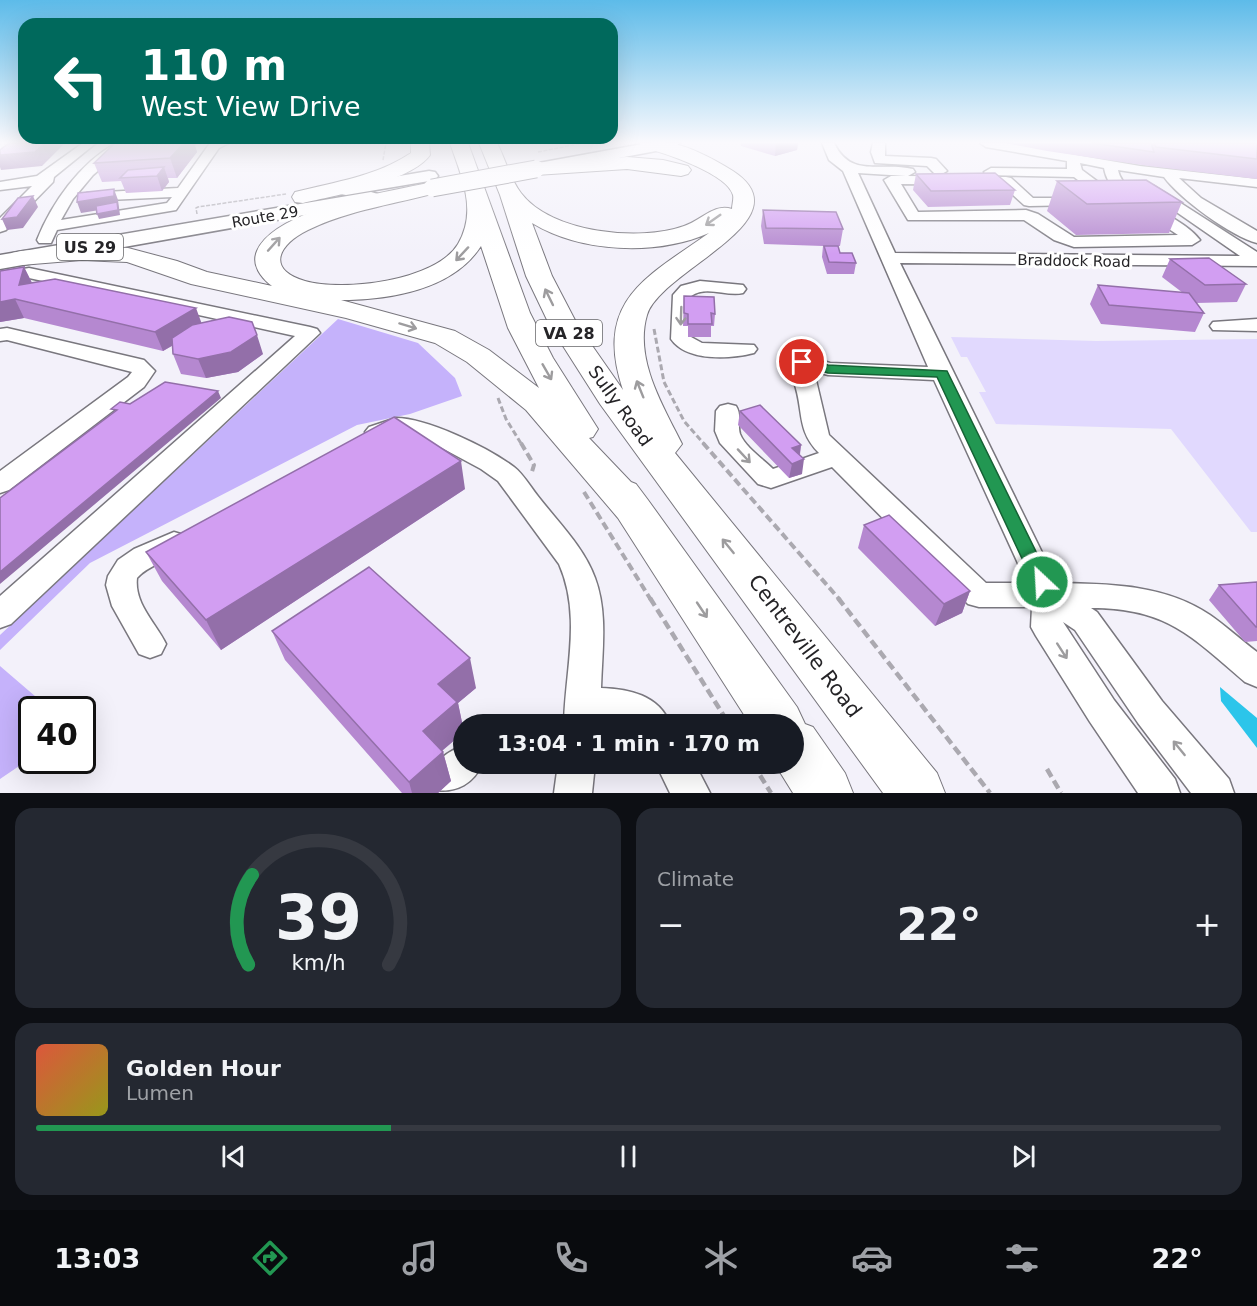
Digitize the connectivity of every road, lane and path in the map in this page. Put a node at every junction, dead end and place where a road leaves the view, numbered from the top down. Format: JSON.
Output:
{"nodes":[{"id":1,"x":48,"y":180,"type":"edge"},
{"id":2,"x":83,"y":180,"type":"edge"},
{"id":3,"x":191,"y":180,"type":"edge"},
{"id":4,"x":368,"y":180,"type":"edge"},
{"id":5,"x":440,"y":180,"type":"edge"},
{"id":6,"x":473,"y":180,"type":"edge"},
{"id":7,"x":504,"y":180,"type":"edge"},
{"id":8,"x":706,"y":180,"type":"edge"},
{"id":9,"x":734,"y":180,"type":"edge"},
{"id":10,"x":854,"y":180,"type":"edge"},
{"id":11,"x":891,"y":180,"type":"edge"},
{"id":12,"x":1004,"y":180,"type":"edge"},
{"id":13,"x":1092,"y":180,"type":"edge"},
{"id":14,"x":1115,"y":180,"type":"edge"},
{"id":15,"x":1144,"y":180,"type":"edge"},
{"id":16,"x":1172,"y":180,"type":"edge"},
{"id":17,"x":1230,"y":180,"type":"edge"},
{"id":18,"x":431,"y":182,"type":"junction"},
{"id":19,"x":1257,"y":183,"type":"edge"},
{"id":20,"x":79,"y":184,"type":"junction"},
{"id":21,"x":40,"y":185,"type":"junction"},
{"id":22,"x":0,"y":186,"type":"edge"},
{"id":23,"x":187,"y":186,"type":"junction"},
{"id":24,"x":0,"y":193,"type":"edge"},
{"id":25,"x":135,"y":194,"type":"junction"},
{"id":26,"x":511,"y":195,"type":"junction"},
{"id":27,"x":303,"y":197,"type":"junction"},
{"id":28,"x":67,"y":198,"type":"junction"},
{"id":29,"x":480,"y":200,"type":"junction"},
{"id":30,"x":1116,"y":201,"type":"junction"},
{"id":31,"x":1138,"y":201,"type":"junction"},
{"id":32,"x":1169,"y":201,"type":"junction"},
{"id":33,"x":1198,"y":202,"type":"junction"},
{"id":34,"x":136,"y":213,"type":"junction"},
{"id":35,"x":165,"y":221,"type":"junction"},
{"id":36,"x":0,"y":227,"type":"edge"},
{"id":37,"x":47,"y":233,"type":"junction"},
{"id":38,"x":1257,"y":238,"type":"edge"},
{"id":39,"x":7,"y":256,"type":"edge"},
{"id":40,"x":891,"y":258,"type":"junction"},
{"id":41,"x":1257,"y":261,"type":"edge"},
{"id":42,"x":168,"y":266,"type":"junction"},
{"id":43,"x":0,"y":278,"type":"edge"},
{"id":44,"x":737,"y":289,"type":"dead end"},
{"id":45,"x":1257,"y":325,"type":"edge"},
{"id":46,"x":1220,"y":326,"type":"dead end"},
{"id":47,"x":0,"y":335,"type":"edge"},
{"id":48,"x":747,"y":349,"type":"dead end"},
{"id":49,"x":504,"y":374,"type":"junction"},
{"id":50,"x":942,"y":374,"type":"junction"},
{"id":51,"x":728,"y":411,"type":"dead end"},
{"id":52,"x":358,"y":442,"type":"edge"},
{"id":53,"x":837,"y":456,"type":"junction"},
{"id":54,"x":0,"y":484,"type":"edge"},
{"id":55,"x":520,"y":490,"type":"junction"},
{"id":56,"x":690,"y":500,"type":"junction"},
{"id":57,"x":634,"y":510,"type":"junction"},
{"id":58,"x":200,"y":528,"type":"edge"},
{"id":59,"x":1048,"y":597,"type":"junction"},
{"id":60,"x":0,"y":615,"type":"edge"},
{"id":61,"x":150,"y":644,"type":"dead end"},
{"id":62,"x":1257,"y":672,"type":"edge"},
{"id":63,"x":583,"y":714,"type":"edge"},
{"id":64,"x":646,"y":714,"type":"edge"},
{"id":65,"x":772,"y":714,"type":"edge"},
{"id":66,"x":804,"y":760,"type":"edge"},
{"id":67,"x":1047,"y":769,"type":"dead end"},
{"id":68,"x":575,"y":774,"type":"edge"},
{"id":69,"x":759,"y":774,"type":"edge"},
{"id":70,"x":573,"y":793,"type":"edge"},
{"id":71,"x":771,"y":793,"type":"edge"},
{"id":72,"x":825,"y":793,"type":"edge"},
{"id":73,"x":917,"y":793,"type":"edge"},
{"id":74,"x":1061,"y":793,"type":"edge"},
{"id":75,"x":1161,"y":793,"type":"edge"},
{"id":76,"x":1215,"y":793,"type":"edge"}],
"edges":[{"from":1,"to":21,"type":"street"},
{"from":2,"to":20,"type":"street"},
{"from":3,"to":23,"type":"street"},
{"from":4,"to":27,"type":"highway"},
{"from":5,"to":18,"type":"main road","name":"Route 29","number":"US 29","bridge":true},
{"from":6,"to":29,"type":"highway","number":"VA 28"},
{"from":7,"to":26,"type":"highway","name":"Sully Road","number":"VA 28"},
{"from":8,"to":26,"type":"highway","one_way":true},
{"from":56,"to":9,"type":"highway","one_way":true},
{"from":10,"to":40,"type":"street"},
{"from":11,"to":31,"type":"street"},
{"from":12,"to":30,"type":"street"},
{"from":13,"to":30,"type":"street"},
{"from":14,"to":31,"type":"street"},
{"from":15,"to":32,"type":"street"},
{"from":16,"to":33,"type":"street"},
{"from":17,"to":19,"type":"street"},
{"from":18,"to":27,"type":"main road","name":"Route 29","number":"US 29"},
{"from":29,"to":18,"type":"highway","one_way":true},
{"from":18,"to":35,"type":"main road","name":"Route 29","number":"US 29"},
{"from":20,"to":21,"type":"street"},
{"from":20,"to":23,"type":"street"},
{"from":20,"to":28,"type":"street"},
{"from":21,"to":22,"type":"street"},
{"from":21,"to":24,"type":"street"},
{"from":21,"to":36,"type":"street"},
{"from":23,"to":25,"type":"street"},
{"from":23,"to":35,"type":"street"},
{"from":25,"to":28,"type":"street"},
{"from":25,"to":34,"type":"street"},
{"from":56,"to":26,"type":"highway","name":"Sully Road","number":"VA 28","one_way":true},
{"from":27,"to":35,"type":"main road","name":"Route 29","number":"US 29"},
{"from":28,"to":37,"type":"street"},
{"from":29,"to":57,"type":"highway","number":"VA 28","one_way":true},
{"from":30,"to":31,"type":"street"},
{"from":31,"to":32,"type":"street"},
{"from":32,"to":33,"type":"street"},
{"from":32,"to":41,"type":"street"},
{"from":33,"to":38,"type":"street"},
{"from":34,"to":35,"type":"street"},
{"from":34,"to":37,"type":"street"},
{"from":35,"to":37,"type":"main road","name":"Route 29","number":"US 29"},
{"from":35,"to":39,"type":"main road","name":"Route 29","number":"US 29"},
{"from":35,"to":42,"type":"highway"},
{"from":37,"to":39,"type":"main road","name":"Route 29","number":"US 29"},
{"from":39,"to":42,"type":"highway"},
{"from":40,"to":41,"type":"street","name":"Braddock Road"},
{"from":40,"to":50,"type":"street"},
{"from":42,"to":49,"type":"highway","one_way":true},
{"from":43,"to":60,"type":"street"},
{"from":44,"to":48,"type":"street","one_way":true},
{"from":45,"to":46,"type":"street"},
{"from":47,"to":54,"type":"street"},
{"from":49,"to":55,"type":"path"},
{"from":49,"to":57,"type":"highway"},
{"from":50,"to":53,"type":"street"},
{"from":50,"to":59,"type":"street"},
{"from":51,"to":53,"type":"street","one_way":true},
{"from":52,"to":55,"type":"street"},
{"from":53,"to":59,"type":"street"},
{"from":55,"to":63,"type":"street"},
{"from":73,"to":56,"type":"highway","name":"Centreville Road","number":"VA 28","one_way":true},
{"from":57,"to":65,"type":"highway","number":"VA 28","one_way":true},
{"from":58,"to":61,"type":"street"},
{"from":59,"to":62,"type":"street"},
{"from":59,"to":75,"type":"street","one_way":true},
{"from":76,"to":59,"type":"street","one_way":true},
{"from":63,"to":64,"type":"street"},
{"from":66,"to":72,"type":"highway"},
{"from":67,"to":74,"type":"path"},
{"from":68,"to":70,"type":"street"},
{"from":69,"to":71,"type":"path"}]}
